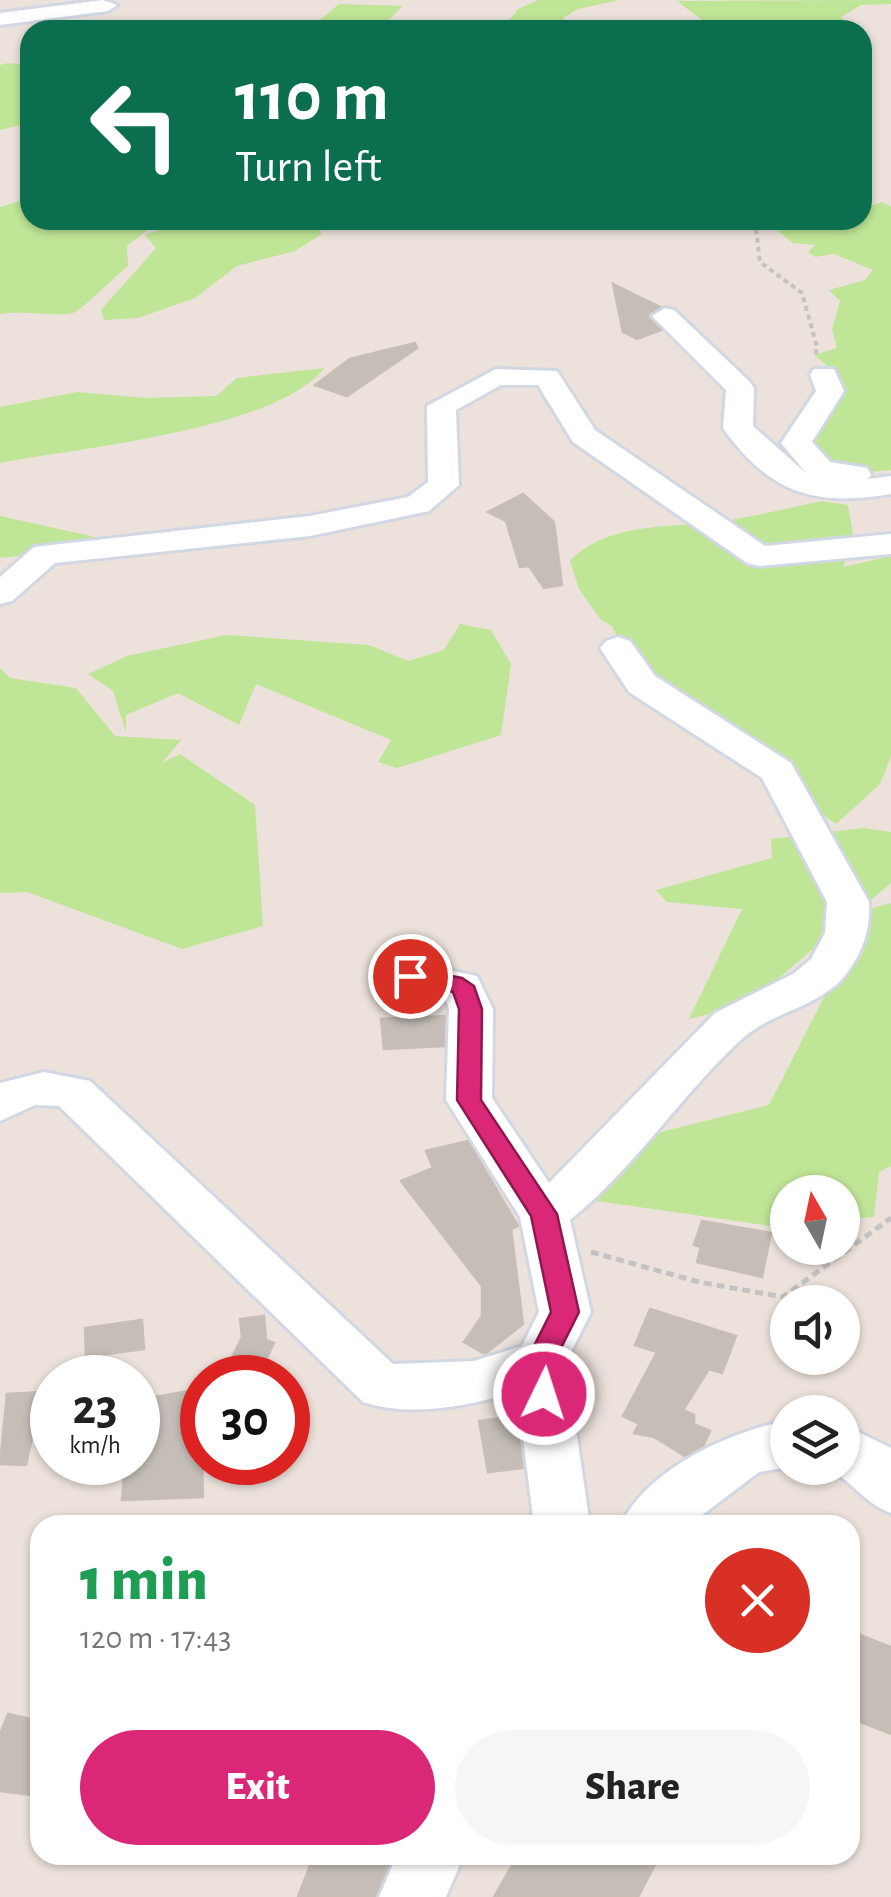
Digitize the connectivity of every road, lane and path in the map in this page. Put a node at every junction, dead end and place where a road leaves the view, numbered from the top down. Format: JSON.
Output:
{"nodes":[{"id":1,"x":108,"y":6,"type":"dead end"},
{"id":2,"x":0,"y":18,"type":"edge"},
{"id":3,"x":756,"y":230,"type":"edge"},
{"id":4,"x":665,"y":316,"type":"dead end"},
{"id":5,"x":701,"y":354,"type":"junction"},
{"id":6,"x":667,"y":358,"type":"dead end"},
{"id":7,"x":824,"y":375,"type":"joint"},
{"id":8,"x":891,"y":481,"type":"edge"},
{"id":9,"x":891,"y":544,"type":"edge"},
{"id":10,"x":0,"y":594,"type":"edge"},
{"id":11,"x":618,"y":648,"type":"dead end"},
{"id":12,"x":410,"y":976,"type":"dead end"},
{"id":13,"x":0,"y":1104,"type":"edge"},
{"id":14,"x":891,"y":1218,"type":"edge"},
{"id":15,"x":547,"y":1228,"type":"junction"},
{"id":16,"x":540,"y":1362,"type":"junction"},
{"id":17,"x":770,"y":1448,"type":"edge"},
{"id":18,"x":860,"y":1458,"type":"edge"},
{"id":19,"x":891,"y":1489,"type":"edge"},
{"id":20,"x":561,"y":1515,"type":"edge"},
{"id":21,"x":656,"y":1515,"type":"edge"},
{"id":22,"x":426,"y":1865,"type":"edge"},
{"id":23,"x":412,"y":1897,"type":"edge"}],
"edges":[{"from":1,"to":2,"type":"street"},
{"from":3,"to":7,"type":"path"},
{"from":4,"to":5,"type":"street"},
{"from":5,"to":6,"type":"street"},
{"from":5,"to":8,"type":"street"},
{"from":7,"to":8,"type":"street"},
{"from":9,"to":10,"type":"street"},
{"from":11,"to":15,"type":"street"},
{"from":12,"to":15,"type":"street"},
{"from":13,"to":16,"type":"street"},
{"from":14,"to":15,"type":"path"},
{"from":15,"to":16,"type":"street"},
{"from":16,"to":20,"type":"street"},
{"from":17,"to":21,"type":"street"},
{"from":18,"to":19,"type":"street"},
{"from":22,"to":23,"type":"street"}]}
